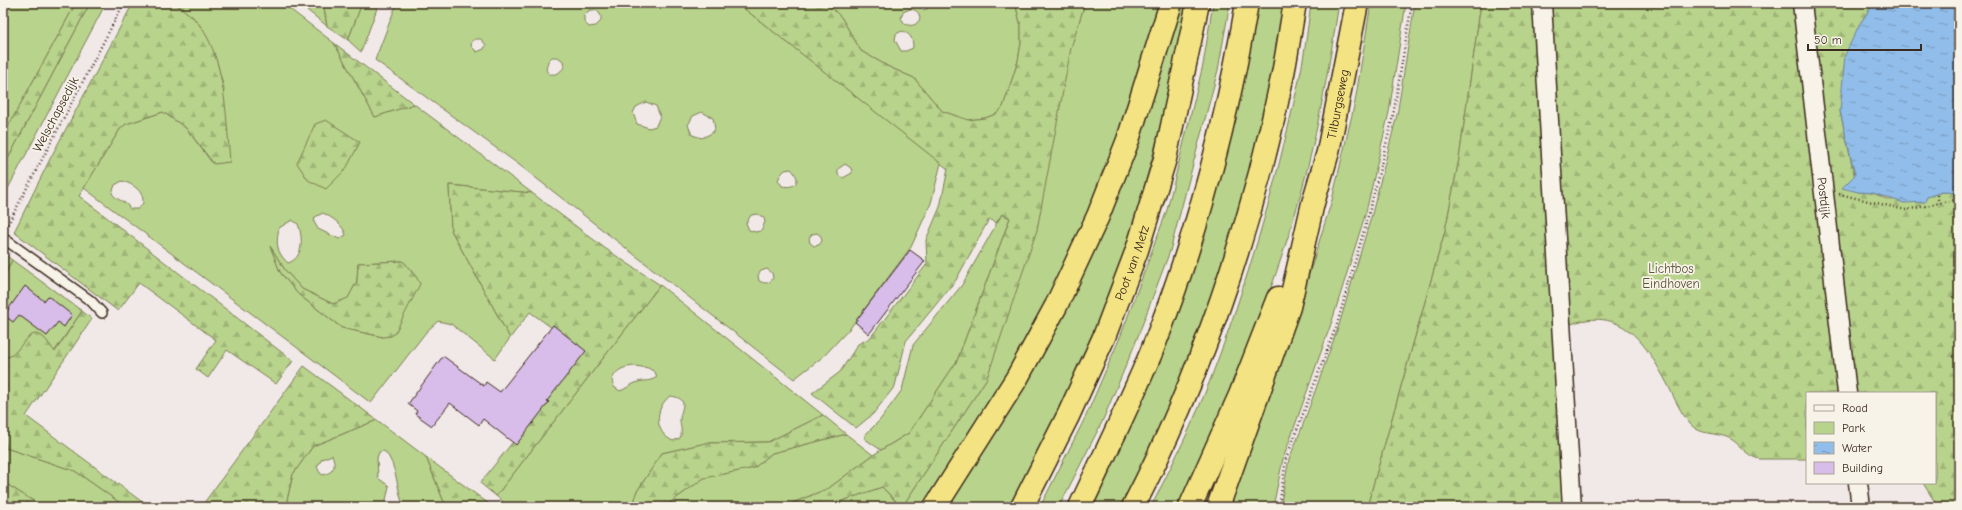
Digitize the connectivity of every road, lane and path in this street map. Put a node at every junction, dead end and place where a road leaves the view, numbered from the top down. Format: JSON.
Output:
{"nodes":[{"id":1,"x":124,"y":3,"type":"edge"},
{"id":2,"x":1171,"y":3,"type":"edge"},
{"id":3,"x":1198,"y":3,"type":"edge"},
{"id":4,"x":1247,"y":3,"type":"edge"},
{"id":5,"x":1295,"y":3,"type":"edge"},
{"id":6,"x":1357,"y":3,"type":"edge"},
{"id":7,"x":1412,"y":3,"type":"edge"},
{"id":8,"x":1542,"y":3,"type":"edge"},
{"id":9,"x":1802,"y":3,"type":"edge"},
{"id":10,"x":1823,"y":194,"type":"junction"},
{"id":11,"x":1937,"y":195,"type":"dead end"},
{"id":12,"x":1959,"y":199,"type":"edge"},
{"id":13,"x":1313,"y":203,"type":"junction"},
{"id":14,"x":1939,"y":203,"type":"junction"},
{"id":15,"x":3,"y":234,"type":"edge"},
{"id":16,"x":3,"y":238,"type":"edge"},
{"id":17,"x":102,"y":312,"type":"dead end"},
{"id":18,"x":1847,"y":392,"type":"edge"},
{"id":19,"x":1858,"y":484,"type":"edge"},
{"id":20,"x":935,"y":507,"type":"edge"},
{"id":21,"x":1022,"y":507,"type":"edge"},
{"id":22,"x":1080,"y":507,"type":"edge"},
{"id":23,"x":1133,"y":507,"type":"edge"},
{"id":24,"x":1190,"y":507,"type":"edge"},
{"id":25,"x":1218,"y":507,"type":"edge"},
{"id":26,"x":1279,"y":507,"type":"edge"},
{"id":27,"x":1572,"y":507,"type":"edge"},
{"id":28,"x":1861,"y":507,"type":"edge"}],
"edges":[{"from":1,"to":15,"type":"path","name":"Welschapsedijk"},
{"from":2,"to":20,"type":"highway"},
{"from":3,"to":21,"type":"highway","name":"Poot van Metz"},
{"from":4,"to":22,"type":"highway"},
{"from":5,"to":23,"type":"highway"},
{"from":6,"to":13,"type":"highway","name":"Tilburgseweg"},
{"from":7,"to":26,"type":"path"},
{"from":8,"to":27,"type":"street"},
{"from":9,"to":10,"type":"street","name":"Postdijk"},
{"from":10,"to":14,"type":"path"},
{"from":10,"to":18,"type":"street","name":"Postdijk"},
{"from":11,"to":14,"type":"path"},
{"from":12,"to":14,"type":"path"},
{"from":13,"to":24,"type":"highway"},
{"from":13,"to":25,"type":"highway"},
{"from":16,"to":17,"type":"lane"},
{"from":19,"to":28,"type":"street"}]}
